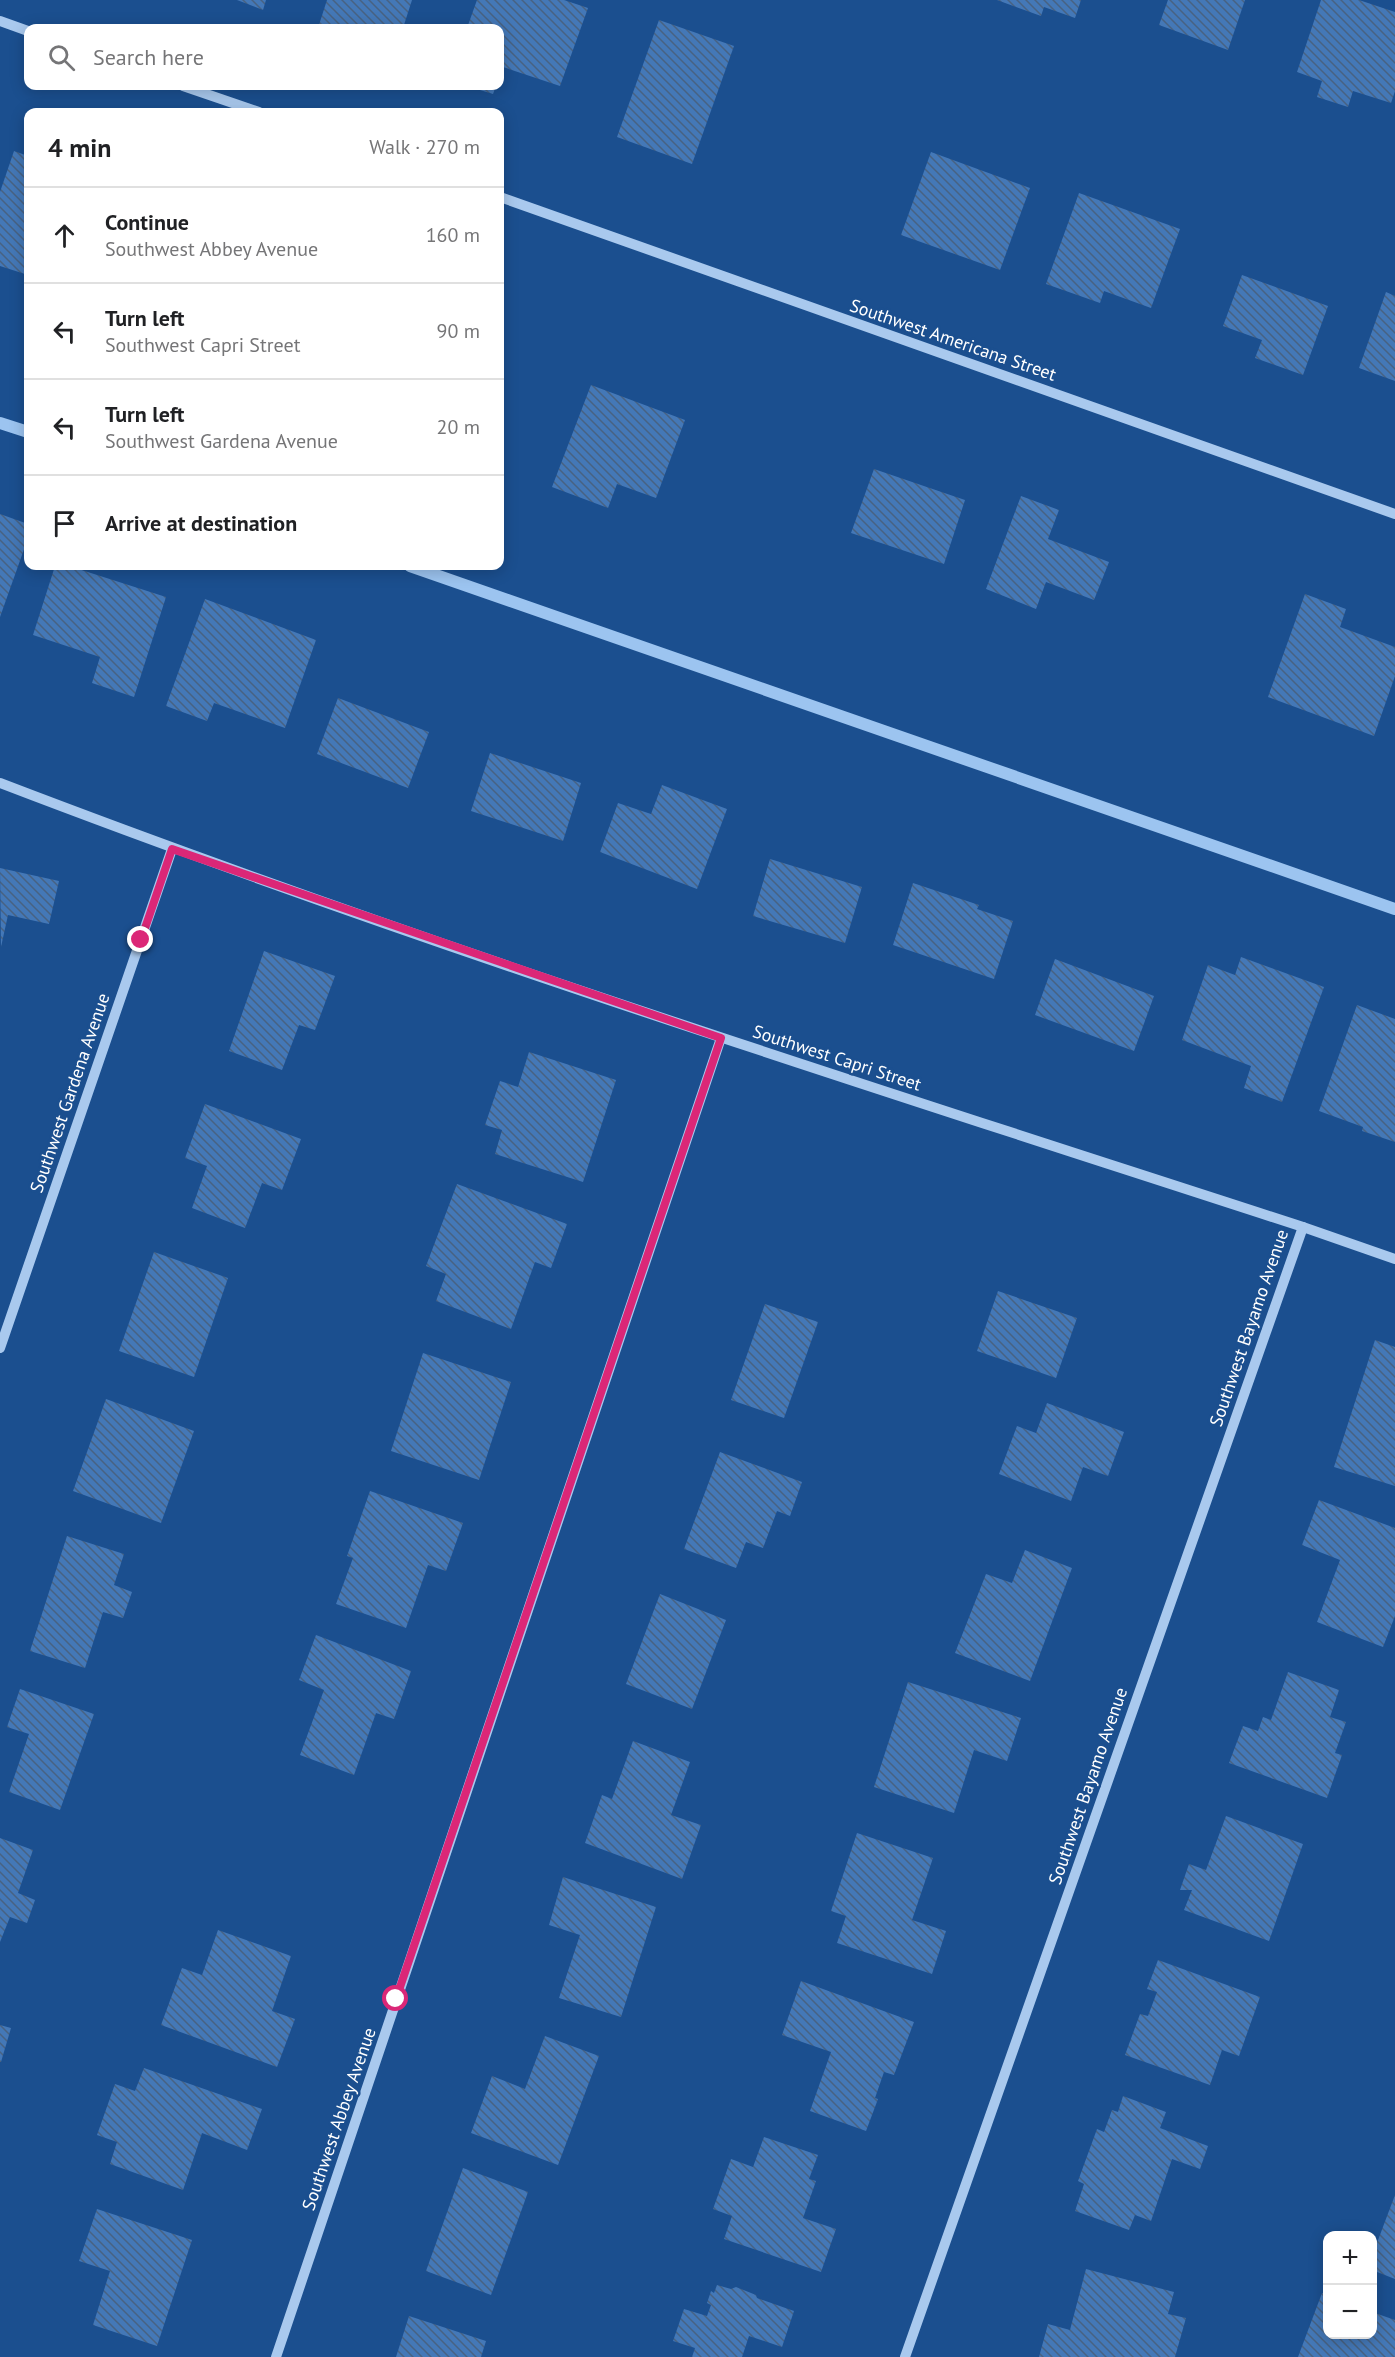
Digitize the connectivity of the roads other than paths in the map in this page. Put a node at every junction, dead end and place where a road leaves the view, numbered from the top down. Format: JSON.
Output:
{"nodes":[{"id":1,"x":0,"y":21,"type":"edge"},
{"id":2,"x":24,"y":30,"type":"edge"},
{"id":3,"x":195,"y":90,"type":"edge"},
{"id":4,"x":247,"y":108,"type":"edge"},
{"id":5,"x":504,"y":199,"type":"edge"},
{"id":6,"x":1395,"y":514,"type":"edge"},
{"id":7,"x":0,"y":783,"type":"edge"},
{"id":8,"x":172,"y":849,"type":"junction"},
{"id":9,"x":721,"y":1038,"type":"junction"},
{"id":10,"x":1303,"y":1227,"type":"junction"},
{"id":11,"x":1395,"y":1259,"type":"edge"},
{"id":12,"x":0,"y":1348,"type":"edge"},
{"id":13,"x":276,"y":2357,"type":"edge"},
{"id":14,"x":905,"y":2357,"type":"edge"}],
"edges":[{"from":1,"to":2,"type":"street"},
{"from":3,"to":4,"type":"street"},
{"from":5,"to":6,"type":"street","name":"Southwest Americana Street"},
{"from":7,"to":8,"type":"street","name":"Southwest Capri Street"},
{"from":8,"to":9,"type":"street","name":"Southwest Capri Street"},
{"from":8,"to":12,"type":"street","name":"Southwest Gardena Avenue"},
{"from":9,"to":10,"type":"street","name":"Southwest Capri Street"},
{"from":9,"to":13,"type":"street","name":"Southwest Abbey Avenue"},
{"from":10,"to":11,"type":"street","name":"Southwest Capri Street"},
{"from":10,"to":14,"type":"street","name":"Southwest Bayamo Avenue"}]}
